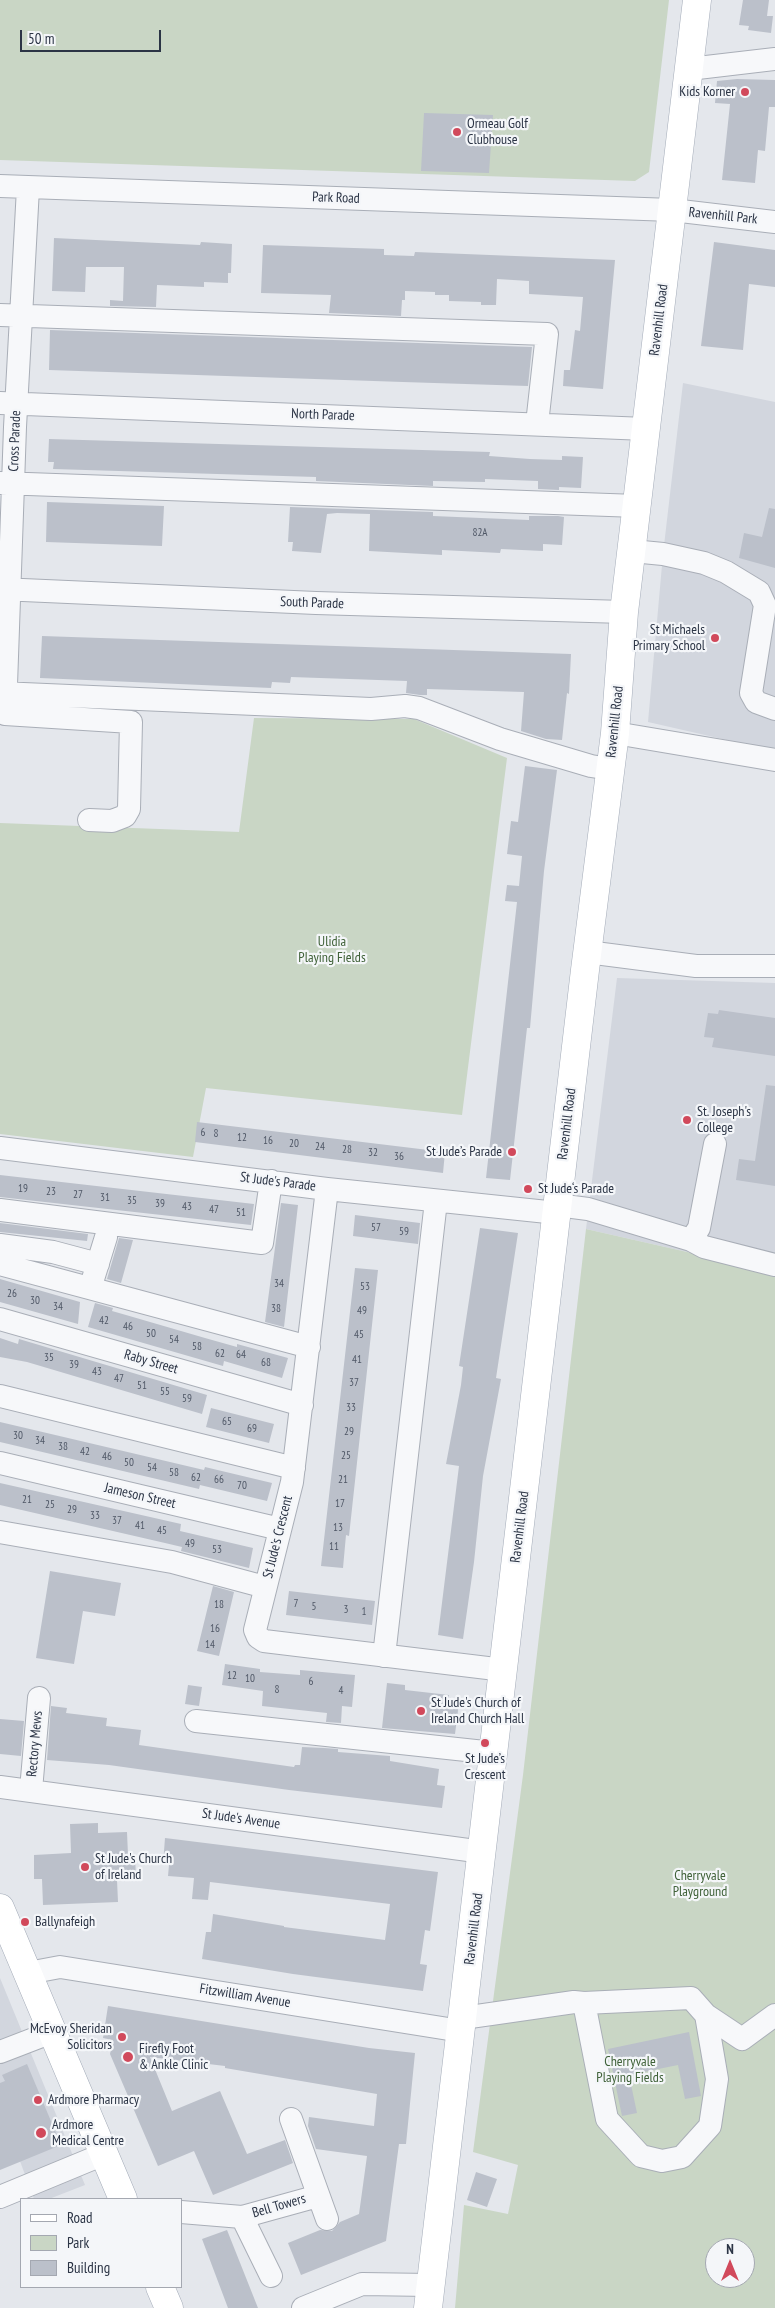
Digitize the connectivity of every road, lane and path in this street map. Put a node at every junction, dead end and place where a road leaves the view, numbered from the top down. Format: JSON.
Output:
{"nodes":[{"id":1,"x":697,"y":0,"type":"edge"},
{"id":2,"x":775,"y":59,"type":"edge"},
{"id":3,"x":689,"y":69,"type":"junction"},
{"id":4,"x":0,"y":186,"type":"edge"},
{"id":5,"x":28,"y":188,"type":"junction"},
{"id":6,"x":672,"y":210,"type":"junction"},
{"id":7,"x":775,"y":222,"type":"edge"},
{"id":8,"x":10,"y":316,"type":"edge"},
{"id":9,"x":8,"y":403,"type":"edge"},
{"id":10,"x":537,"y":424,"type":"junction"},
{"id":11,"x":646,"y":429,"type":"junction"},
{"id":12,"x":7,"y":484,"type":"edge"},
{"id":13,"x":637,"y":506,"type":"junction"},
{"id":14,"x":632,"y":551,"type":"junction"},
{"id":15,"x":5,"y":590,"type":"edge"},
{"id":16,"x":624,"y":612,"type":"junction"},
{"id":17,"x":3,"y":693,"type":"edge"},
{"id":18,"x":775,"y":709,"type":"edge"},
{"id":19,"x":614,"y":733,"type":"junction"},
{"id":20,"x":775,"y":760,"type":"edge"},
{"id":21,"x":610,"y":769,"type":"junction"},
{"id":22,"x":88,"y":820,"type":"dead end"},
{"id":23,"x":587,"y":952,"type":"junction"},
{"id":24,"x":775,"y":966,"type":"edge"},
{"id":25,"x":715,"y":1144,"type":"dead end"},
{"id":26,"x":0,"y":1148,"type":"edge"},
{"id":27,"x":270,"y":1182,"type":"junction"},
{"id":28,"x":327,"y":1189,"type":"junction"},
{"id":29,"x":436,"y":1201,"type":"junction"},
{"id":30,"x":557,"y":1209,"type":"junction"},
{"id":31,"x":0,"y":1210,"type":"edge"},
{"id":32,"x":106,"y":1237,"type":"dead end"},
{"id":33,"x":691,"y":1240,"type":"junction"},
{"id":34,"x":0,"y":1245,"type":"edge"},
{"id":35,"x":0,"y":1264,"type":"edge"},
{"id":36,"x":775,"y":1264,"type":"edge"},
{"id":37,"x":0,"y":1319,"type":"edge"},
{"id":38,"x":309,"y":1347,"type":"junction"},
{"id":39,"x":0,"y":1396,"type":"edge"},
{"id":40,"x":302,"y":1405,"type":"junction"},
{"id":41,"x":0,"y":1463,"type":"edge"},
{"id":42,"x":294,"y":1468,"type":"junction"},
{"id":43,"x":280,"y":1529,"type":"junction"},
{"id":44,"x":0,"y":1532,"type":"edge"},
{"id":45,"x":265,"y":1587,"type":"junction"},
{"id":46,"x":384,"y":1656,"type":"junction"},
{"id":47,"x":504,"y":1670,"type":"junction"},
{"id":48,"x":39,"y":1698,"type":"dead end"},
{"id":49,"x":196,"y":1721,"type":"dead end"},
{"id":50,"x":494,"y":1753,"type":"junction"},
{"id":51,"x":0,"y":1787,"type":"edge"},
{"id":52,"x":31,"y":1790,"type":"junction"},
{"id":53,"x":483,"y":1852,"type":"junction"},
{"id":54,"x":0,"y":1908,"type":"edge"},
{"id":55,"x":28,"y":1973,"type":"junction"},
{"id":56,"x":593,"y":2009,"type":"junction"},
{"id":57,"x":706,"y":2015,"type":"junction"},
{"id":58,"x":775,"y":2015,"type":"edge"},
{"id":59,"x":462,"y":2025,"type":"junction"},
{"id":60,"x":52,"y":2032,"type":"junction"},
{"id":61,"x":0,"y":2052,"type":"edge"},
{"id":62,"x":291,"y":2118,"type":"dead end"},
{"id":63,"x":104,"y":2154,"type":"junction"},
{"id":64,"x":318,"y":2196,"type":"junction"},
{"id":65,"x":0,"y":2197,"type":"edge"},
{"id":66,"x":123,"y":2198,"type":"edge"},
{"id":67,"x":182,"y":2212,"type":"edge"},
{"id":68,"x":242,"y":2217,"type":"junction"},
{"id":69,"x":326,"y":2219,"type":"dead end"},
{"id":70,"x":271,"y":2276,"type":"dead end"},
{"id":71,"x":160,"y":2288,"type":"edge"},
{"id":72,"x":429,"y":2296,"type":"edge"},
{"id":73,"x":169,"y":2308,"type":"edge"},
{"id":74,"x":303,"y":2308,"type":"edge"}],
"edges":[{"from":1,"to":3,"type":"main road","name":"Ravenhill Road"},
{"from":2,"to":3,"type":"street"},
{"from":3,"to":6,"type":"main road","name":"Ravenhill Road"},
{"from":4,"to":5,"type":"street","name":"Park Road"},
{"from":5,"to":6,"type":"street","name":"Park Road"},
{"from":5,"to":8,"type":"street","name":"Cross Parade"},
{"from":6,"to":7,"type":"street","name":"Ravenhill Park"},
{"from":6,"to":11,"type":"main road","name":"Ravenhill Road"},
{"from":8,"to":9,"type":"street","name":"Cross Parade"},
{"from":8,"to":10,"type":"street"},
{"from":9,"to":10,"type":"street","name":"North Parade"},
{"from":9,"to":12,"type":"street","name":"Cross Parade"},
{"from":10,"to":11,"type":"street","name":"North Parade"},
{"from":11,"to":13,"type":"main road","name":"Ravenhill Road"},
{"from":12,"to":13,"type":"street"},
{"from":12,"to":15,"type":"street","name":"Cross Parade"},
{"from":13,"to":14,"type":"main road","name":"Ravenhill Road"},
{"from":14,"to":16,"type":"main road","name":"Ravenhill Road"},
{"from":14,"to":18,"type":"street"},
{"from":15,"to":16,"type":"street","name":"South Parade"},
{"from":15,"to":17,"type":"street","name":"Cross Parade"},
{"from":16,"to":19,"type":"main road","name":"Ravenhill Road"},
{"from":17,"to":21,"type":"street"},
{"from":17,"to":22,"type":"street","name":"Cross Parade"},
{"from":19,"to":20,"type":"street"},
{"from":19,"to":21,"type":"main road","name":"Ravenhill Road"},
{"from":21,"to":23,"type":"main road","name":"Ravenhill Road"},
{"from":23,"to":24,"type":"street"},
{"from":23,"to":30,"type":"main road","name":"Ravenhill Road"},
{"from":25,"to":33,"type":"street"},
{"from":26,"to":27,"type":"street","name":"St Jude's Parade"},
{"from":27,"to":28,"type":"street","name":"St Jude's Parade"},
{"from":27,"to":31,"type":"street"},
{"from":28,"to":29,"type":"street","name":"St Jude's Parade"},
{"from":28,"to":38,"type":"street","name":"St Jude's Crescent"},
{"from":29,"to":30,"type":"street","name":"St Jude's Parade"},
{"from":29,"to":46,"type":"street"},
{"from":30,"to":33,"type":"street","name":"St Jude's Parade"},
{"from":30,"to":47,"type":"main road","name":"Ravenhill Road"},
{"from":32,"to":34,"type":"street"},
{"from":33,"to":36,"type":"street","name":"St Jude's Parade"},
{"from":35,"to":38,"type":"street"},
{"from":37,"to":40,"type":"street","name":"Raby Street"},
{"from":38,"to":40,"type":"street","name":"St Jude's Crescent"},
{"from":39,"to":42,"type":"street"},
{"from":40,"to":42,"type":"street","name":"St Jude's Crescent"},
{"from":41,"to":43,"type":"street","name":"Jameson Street"},
{"from":42,"to":43,"type":"street","name":"St Jude's Crescent"},
{"from":43,"to":45,"type":"street","name":"St Jude's Crescent"},
{"from":44,"to":45,"type":"street"},
{"from":45,"to":46,"type":"street","name":"St Jude's Crescent"},
{"from":46,"to":47,"type":"street","name":"St Jude's Crescent"},
{"from":47,"to":50,"type":"main road","name":"Ravenhill Road"},
{"from":48,"to":52,"type":"street","name":"Rectory Mews"},
{"from":49,"to":50,"type":"street"},
{"from":50,"to":53,"type":"main road","name":"Ravenhill Road"},
{"from":51,"to":52,"type":"street","name":"St Jude's Avenue"},
{"from":52,"to":53,"type":"street","name":"St Jude's Avenue"},
{"from":53,"to":59,"type":"main road","name":"Ravenhill Road"},
{"from":54,"to":55,"type":"main road"},
{"from":55,"to":59,"type":"street","name":"Fitzwilliam Avenue"},
{"from":55,"to":60,"type":"main road"},
{"from":56,"to":57,"type":"street"},
{"from":56,"to":57,"type":"street"},
{"from":56,"to":59,"type":"street","name":"Fitzwilliam Avenue"},
{"from":57,"to":58,"type":"street"},
{"from":59,"to":72,"type":"main road","name":"Ravenhill Road"},
{"from":60,"to":61,"type":"street"},
{"from":60,"to":63,"type":"main road"},
{"from":62,"to":64,"type":"street","name":"Bell Towers"},
{"from":63,"to":65,"type":"street"},
{"from":63,"to":66,"type":"main road"},
{"from":64,"to":68,"type":"street","name":"Bell Towers"},
{"from":64,"to":69,"type":"street","name":"Bell Towers"},
{"from":67,"to":68,"type":"street","name":"Bell Towers"},
{"from":68,"to":70,"type":"street"},
{"from":71,"to":73,"type":"main road"},
{"from":72,"to":74,"type":"street"}]}
